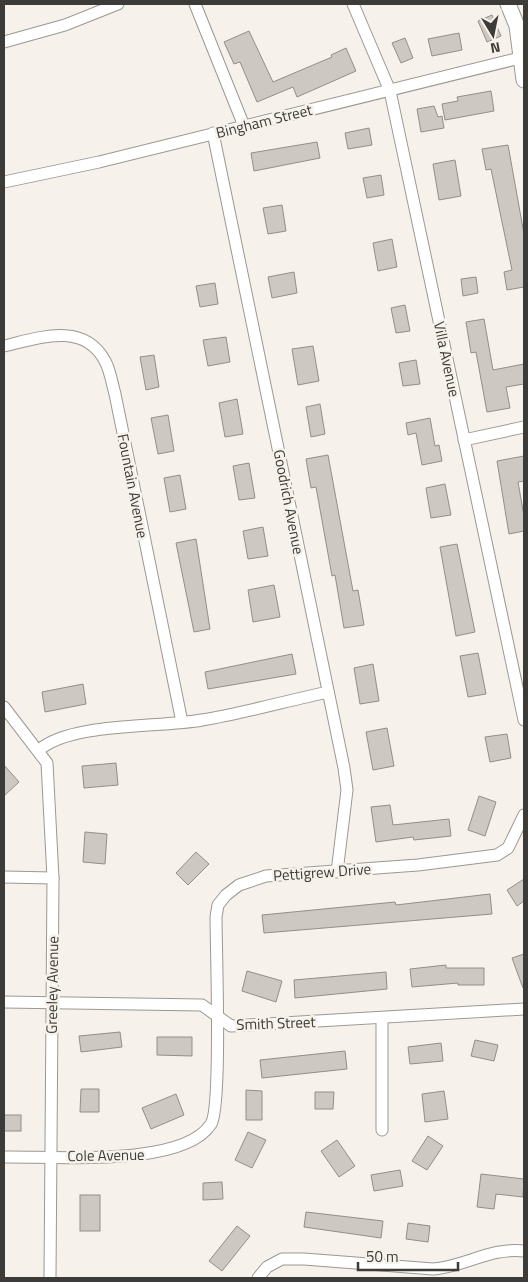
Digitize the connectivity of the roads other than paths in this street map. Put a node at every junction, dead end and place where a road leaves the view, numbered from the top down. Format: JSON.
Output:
{"nodes":[{"id":1,"x":118,"y":4,"type":"edge"},
{"id":2,"x":195,"y":4,"type":"edge"},
{"id":3,"x":353,"y":4,"type":"edge"},
{"id":4,"x":508,"y":4,"type":"edge"},
{"id":5,"x":4,"y":42,"type":"edge"},
{"id":6,"x":523,"y":57,"type":"edge"},
{"id":7,"x":524,"y":80,"type":"edge"},
{"id":8,"x":390,"y":91,"type":"junction"},
{"id":9,"x":244,"y":126,"type":"junction"},
{"id":10,"x":213,"y":134,"type":"junction"},
{"id":11,"x":4,"y":182,"type":"edge"},
{"id":12,"x":4,"y":346,"type":"edge"},
{"id":13,"x":524,"y":427,"type":"edge"},
{"id":14,"x":464,"y":440,"type":"junction"},
{"id":15,"x":328,"y":692,"type":"junction"},
{"id":16,"x":4,"y":707,"type":"edge"},
{"id":17,"x":524,"y":720,"type":"edge"},
{"id":18,"x":182,"y":722,"type":"junction"},
{"id":19,"x":39,"y":750,"type":"junction"},
{"id":20,"x":524,"y":814,"type":"edge"},
{"id":21,"x":337,"y":872,"type":"junction"},
{"id":22,"x":4,"y":877,"type":"edge"},
{"id":23,"x":54,"y":878,"type":"junction"},
{"id":24,"x":4,"y":1002,"type":"edge"},
{"id":25,"x":52,"y":1004,"type":"junction"},
{"id":26,"x":524,"y":1009,"type":"edge"},
{"id":27,"x":217,"y":1016,"type":"junction"},
{"id":28,"x":382,"y":1018,"type":"junction"},
{"id":29,"x":382,"y":1130,"type":"dead end"},
{"id":30,"x":51,"y":1156,"type":"junction"},
{"id":31,"x":4,"y":1157,"type":"edge"},
{"id":32,"x":524,"y":1251,"type":"edge"},
{"id":33,"x":449,"y":1273,"type":"edge"},
{"id":34,"x":50,"y":1278,"type":"edge"},
{"id":35,"x":258,"y":1278,"type":"edge"}],
"edges":[{"from":1,"to":5,"type":"street"},
{"from":2,"to":9,"type":"street"},
{"from":3,"to":8,"type":"street","name":"Villa Avenue"},
{"from":4,"to":6,"type":"street"},
{"from":6,"to":7,"type":"street"},
{"from":6,"to":8,"type":"street","name":"Bingham Street"},
{"from":8,"to":9,"type":"street","name":"Bingham Street"},
{"from":8,"to":14,"type":"street","name":"Villa Avenue"},
{"from":9,"to":10,"type":"street","name":"Bingham Street"},
{"from":10,"to":11,"type":"street","name":"Bingham Street"},
{"from":10,"to":15,"type":"street","name":"Goodrich Avenue"},
{"from":12,"to":18,"type":"street","name":"Fountain Avenue"},
{"from":13,"to":14,"type":"street"},
{"from":14,"to":17,"type":"street","name":"Villa Avenue"},
{"from":15,"to":18,"type":"street"},
{"from":15,"to":21,"type":"street","name":"Goodrich Avenue"},
{"from":16,"to":19,"type":"street","name":"Greeley Avenue"},
{"from":18,"to":19,"type":"street"},
{"from":19,"to":23,"type":"street","name":"Greeley Avenue"},
{"from":20,"to":21,"type":"street","name":"Pettigrew Drive"},
{"from":21,"to":27,"type":"street","name":"Pettigrew Drive"},
{"from":22,"to":23,"type":"street"},
{"from":23,"to":25,"type":"street","name":"Greeley Avenue"},
{"from":24,"to":25,"type":"street","name":"Smith Street"},
{"from":25,"to":27,"type":"street","name":"Smith Street"},
{"from":25,"to":30,"type":"street","name":"Greeley Avenue"},
{"from":26,"to":28,"type":"street","name":"Smith Street"},
{"from":27,"to":28,"type":"street","name":"Smith Street"},
{"from":27,"to":30,"type":"street","name":"Cole Avenue"},
{"from":28,"to":29,"type":"street"},
{"from":30,"to":31,"type":"street","name":"Cole Avenue"},
{"from":30,"to":34,"type":"street","name":"Greeley Avenue"},
{"from":32,"to":33,"type":"street"},
{"from":33,"to":35,"type":"street"}]}
